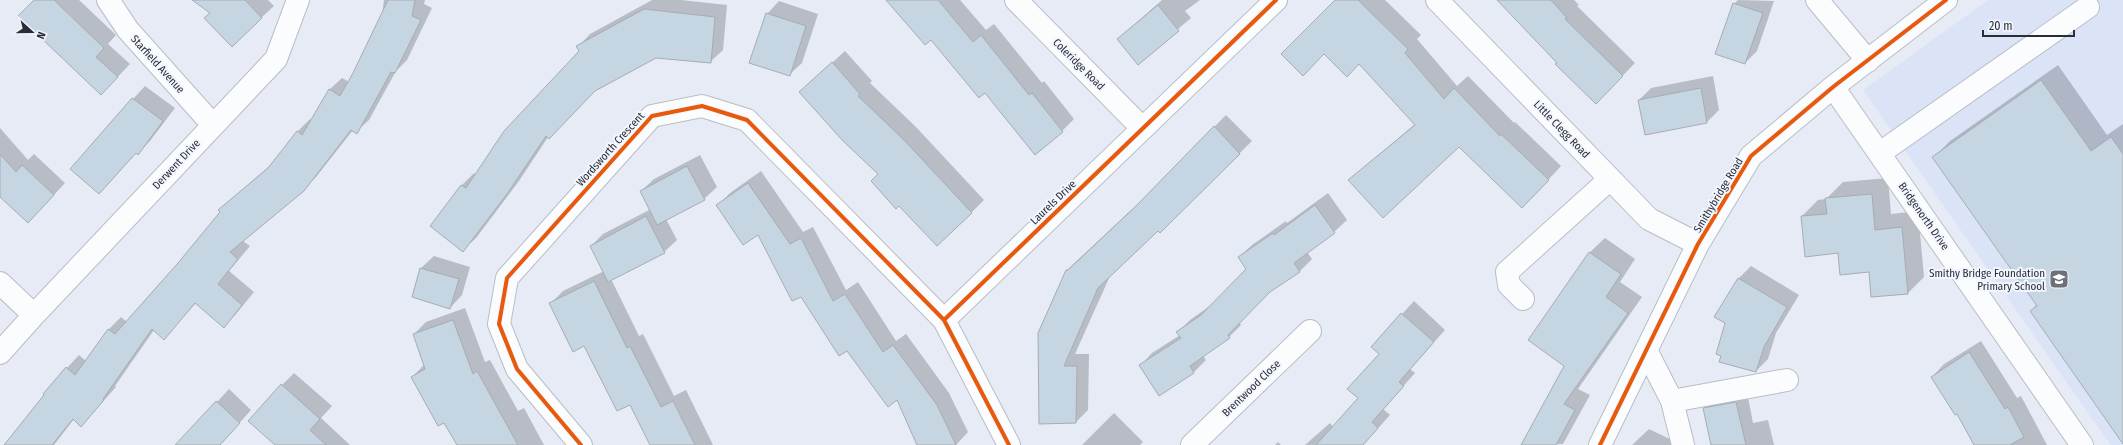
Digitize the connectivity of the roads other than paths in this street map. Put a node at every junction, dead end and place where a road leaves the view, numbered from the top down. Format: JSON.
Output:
{"nodes":[{"id":1,"x":108,"y":0,"type":"edge"},
{"id":2,"x":298,"y":0,"type":"edge"},
{"id":3,"x":1016,"y":0,"type":"edge"},
{"id":4,"x":1276,"y":0,"type":"edge"},
{"id":5,"x":1437,"y":0,"type":"edge"},
{"id":6,"x":1817,"y":0,"type":"edge"},
{"id":7,"x":1946,"y":0,"type":"edge"},
{"id":8,"x":2088,"y":7,"type":"dead end"},
{"id":9,"x":1868,"y":61,"type":"junction"},
{"id":10,"x":1833,"y":87,"type":"junction"},
{"id":11,"x":212,"y":125,"type":"junction"},
{"id":12,"x":1142,"y":128,"type":"junction"},
{"id":13,"x":1880,"y":153,"type":"junction"},
{"id":14,"x":1610,"y":179,"type":"junction"},
{"id":15,"x":1698,"y":244,"type":"junction"},
{"id":16,"x":0,"y":283,"type":"edge"},
{"id":17,"x":1522,"y":299,"type":"dead end"},
{"id":18,"x":34,"y":315,"type":"junction"},
{"id":19,"x":944,"y":320,"type":"junction"},
{"id":20,"x":1310,"y":331,"type":"dead end"},
{"id":21,"x":0,"y":352,"type":"edge"},
{"id":22,"x":1647,"y":352,"type":"junction"},
{"id":23,"x":1788,"y":380,"type":"dead end"},
{"id":24,"x":1672,"y":401,"type":"junction"},
{"id":25,"x":581,"y":445,"type":"edge"},
{"id":26,"x":1010,"y":445,"type":"edge"},
{"id":27,"x":1192,"y":445,"type":"edge"},
{"id":28,"x":1600,"y":445,"type":"edge"},
{"id":29,"x":1683,"y":445,"type":"edge"},
{"id":30,"x":2082,"y":445,"type":"edge"}],
"edges":[{"from":1,"to":11,"type":"street","name":"Starfield Avenue"},
{"from":2,"to":11,"type":"street","name":"Derwent Drive"},
{"from":3,"to":12,"type":"street","name":"Coleridge Road"},
{"from":4,"to":12,"type":"street","name":"Laurels Drive"},
{"from":5,"to":14,"type":"street","name":"Little Clegg Road"},
{"from":6,"to":9,"type":"street"},
{"from":7,"to":9,"type":"street","name":"Smithybridge Road"},
{"from":8,"to":13,"type":"street"},
{"from":9,"to":10,"type":"street","name":"Smithybridge Road"},
{"from":10,"to":13,"type":"street","name":"Bridgenorth Drive"},
{"from":10,"to":15,"type":"street","name":"Smithybridge Road"},
{"from":11,"to":18,"type":"street","name":"Derwent Drive"},
{"from":12,"to":19,"type":"street","name":"Laurels Drive"},
{"from":13,"to":30,"type":"street","name":"Bridgenorth Drive"},
{"from":14,"to":15,"type":"street","name":"Little Clegg Road"},
{"from":14,"to":17,"type":"street"},
{"from":15,"to":22,"type":"street","name":"Smithybridge Road"},
{"from":16,"to":18,"type":"street"},
{"from":18,"to":21,"type":"street","name":"Derwent Drive"},
{"from":19,"to":25,"type":"street","name":"Wordsworth Crescent"},
{"from":19,"to":26,"type":"street"},
{"from":20,"to":27,"type":"street","name":"Brentwood Close"},
{"from":22,"to":24,"type":"street"},
{"from":22,"to":28,"type":"street","name":"Smithybridge Road"},
{"from":23,"to":24,"type":"street"},
{"from":24,"to":29,"type":"street"}]}
